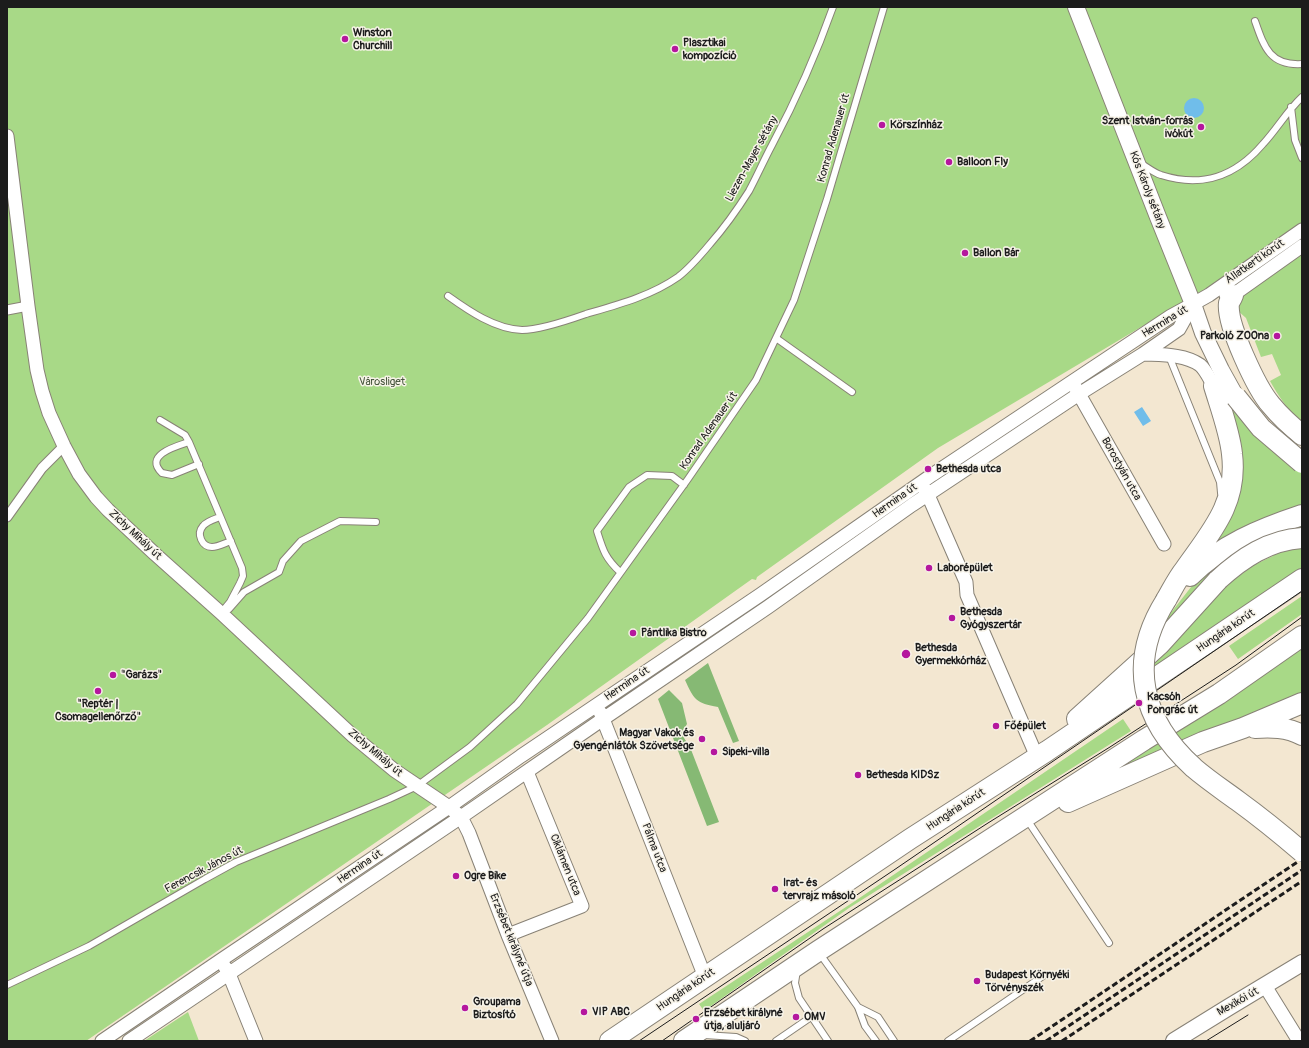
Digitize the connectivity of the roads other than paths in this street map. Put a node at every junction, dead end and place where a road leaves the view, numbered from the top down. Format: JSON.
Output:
{"nodes":[{"id":1,"x":833,"y":7,"type":"edge"},
{"id":2,"x":884,"y":7,"type":"edge"},
{"id":3,"x":1076,"y":7,"type":"edge"},
{"id":4,"x":1255,"y":20,"type":"dead end"},
{"id":5,"x":1302,"y":64,"type":"edge"},
{"id":6,"x":1302,"y":97,"type":"edge"},
{"id":7,"x":1291,"y":108,"type":"junction"},
{"id":8,"x":7,"y":136,"type":"edge"},
{"id":9,"x":1302,"y":158,"type":"edge"},
{"id":10,"x":1136,"y":160,"type":"junction"},
{"id":11,"x":1302,"y":230,"type":"edge"},
{"id":12,"x":1302,"y":246,"type":"edge"},
{"id":13,"x":1209,"y":295,"type":"junction"},
{"id":14,"x":1233,"y":295,"type":"junction"},
{"id":15,"x":448,"y":296,"type":"dead end"},
{"id":16,"x":1193,"y":304,"type":"junction"},
{"id":17,"x":28,"y":306,"type":"junction"},
{"id":18,"x":7,"y":310,"type":"edge"},
{"id":19,"x":1204,"y":334,"type":"junction"},
{"id":20,"x":776,"y":338,"type":"junction"},
{"id":21,"x":1143,"y":354,"type":"junction"},
{"id":22,"x":1169,"y":355,"type":"junction"},
{"id":23,"x":1072,"y":382,"type":"junction"},
{"id":24,"x":1214,"y":386,"type":"junction"},
{"id":25,"x":852,"y":392,"type":"dead end"},
{"id":26,"x":1079,"y":394,"type":"junction"},
{"id":27,"x":1236,"y":397,"type":"joint"},
{"id":28,"x":160,"y":420,"type":"dead end"},
{"id":29,"x":1302,"y":435,"type":"edge"},
{"id":30,"x":189,"y":442,"type":"junction"},
{"id":31,"x":64,"y":446,"type":"junction"},
{"id":32,"x":1302,"y":462,"type":"edge"},
{"id":33,"x":199,"y":464,"type":"junction"},
{"id":34,"x":920,"y":483,"type":"junction"},
{"id":35,"x":684,"y":485,"type":"junction"},
{"id":36,"x":928,"y":495,"type":"junction"},
{"id":37,"x":20,"y":497,"type":"junction"},
{"id":38,"x":1220,"y":498,"type":"dead end"},
{"id":39,"x":7,"y":503,"type":"edge"},
{"id":40,"x":1302,"y":516,"type":"edge"},
{"id":41,"x":7,"y":517,"type":"edge"},
{"id":42,"x":220,"y":517,"type":"junction"},
{"id":43,"x":376,"y":522,"type":"dead end"},
{"id":44,"x":1302,"y":538,"type":"edge"},
{"id":45,"x":231,"y":541,"type":"junction"},
{"id":46,"x":1164,"y":544,"type":"dead end"},
{"id":47,"x":620,"y":572,"type":"junction"},
{"id":48,"x":1302,"y":580,"type":"edge"},
{"id":49,"x":1166,"y":600,"type":"junction"},
{"id":50,"x":223,"y":614,"type":"junction"},
{"id":51,"x":1302,"y":636,"type":"edge"},
{"id":52,"x":1302,"y":704,"type":"edge"},
{"id":53,"x":596,"y":705,"type":"junction"},
{"id":54,"x":603,"y":719,"type":"junction"},
{"id":55,"x":1242,"y":728,"type":"junction"},
{"id":56,"x":1302,"y":735,"type":"edge"},
{"id":57,"x":1042,"y":754,"type":"junction"},
{"id":58,"x":527,"y":772,"type":"junction"},
{"id":59,"x":416,"y":786,"type":"junction"},
{"id":60,"x":449,"y":807,"type":"junction"},
{"id":61,"x":461,"y":817,"type":"junction"},
{"id":62,"x":1028,"y":821,"type":"junction"},
{"id":63,"x":1001,"y":833,"type":"junction"},
{"id":64,"x":1302,"y":852,"type":"edge"},
{"id":65,"x":508,"y":935,"type":"junction"},
{"id":66,"x":1109,"y":943,"type":"dead end"},
{"id":67,"x":818,"y":951,"type":"junction"},
{"id":68,"x":221,"y":960,"type":"junction"},
{"id":69,"x":1302,"y":963,"type":"edge"},
{"id":70,"x":797,"y":964,"type":"junction"},
{"id":71,"x":229,"y":974,"type":"junction"},
{"id":72,"x":1042,"y":976,"type":"dead end"},
{"id":73,"x":705,"y":977,"type":"junction"},
{"id":74,"x":7,"y":985,"type":"edge"},
{"id":75,"x":1265,"y":986,"type":"junction"},
{"id":76,"x":858,"y":1007,"type":"junction"},
{"id":77,"x":811,"y":1017,"type":"junction"},
{"id":78,"x":689,"y":1038,"type":"edge"},
{"id":79,"x":102,"y":1041,"type":"edge"},
{"id":80,"x":129,"y":1041,"type":"edge"},
{"id":81,"x":256,"y":1041,"type":"edge"},
{"id":82,"x":552,"y":1041,"type":"edge"},
{"id":83,"x":610,"y":1041,"type":"edge"},
{"id":84,"x":745,"y":1041,"type":"edge"},
{"id":85,"x":776,"y":1041,"type":"edge"},
{"id":86,"x":828,"y":1041,"type":"edge"},
{"id":87,"x":876,"y":1041,"type":"edge"},
{"id":88,"x":894,"y":1041,"type":"edge"},
{"id":89,"x":948,"y":1041,"type":"edge"},
{"id":90,"x":1174,"y":1041,"type":"edge"},
{"id":91,"x":1299,"y":1041,"type":"edge"}],
"edges":[{"from":1,"to":15,"type":"lane","name":"Liezen-Mayer sétány"},
{"from":2,"to":20,"type":"lane","name":"Konrad Adenauer út"},
{"from":3,"to":10,"type":"street","name":"Kós Károly sétány"},
{"from":4,"to":5,"type":"lane"},
{"from":6,"to":7,"type":"lane"},
{"from":7,"to":9,"type":"lane"},
{"from":7,"to":10,"type":"lane"},
{"from":8,"to":17,"type":"street","name":"Zichy Mihály út"},
{"from":10,"to":16,"type":"street","name":"Kós Károly sétány"},
{"from":11,"to":13,"type":"street","name":"Állatkerti körút"},
{"from":12,"to":14,"type":"street","name":"Állatkerti körút"},
{"from":13,"to":14,"type":"street","name":"Állatkerti körút"},
{"from":13,"to":16,"type":"street","name":"Állatkerti körút"},
{"from":14,"to":29,"type":"main road"},
{"from":16,"to":19,"type":"street"},
{"from":16,"to":21,"type":"street","name":"Hermina út"},
{"from":16,"to":23,"type":"street","name":"Hermina út"},
{"from":17,"to":18,"type":"street"},
{"from":17,"to":31,"type":"street","name":"Zichy Mihály út"},
{"from":19,"to":24,"type":"street"},
{"from":19,"to":27,"type":"street"},
{"from":20,"to":25,"type":"lane"},
{"from":20,"to":35,"type":"lane","name":"Konrad Adenauer út"},
{"from":21,"to":22,"type":"street"},
{"from":21,"to":26,"type":"street","name":"Hermina út"},
{"from":22,"to":24,"type":"street"},
{"from":22,"to":38,"type":"lane"},
{"from":23,"to":26,"type":"street","name":"Borostyán utca"},
{"from":23,"to":34,"type":"street","name":"Hermina út"},
{"from":24,"to":49,"type":"main road"},
{"from":26,"to":36,"type":"street","name":"Hermina út"},
{"from":26,"to":46,"type":"street","name":"Borostyán utca"},
{"from":27,"to":32,"type":"main road","bridge":true},
{"from":28,"to":30,"type":"lane"},
{"from":30,"to":33,"type":"lane"},
{"from":30,"to":33,"type":"lane"},
{"from":31,"to":37,"type":"street"},
{"from":31,"to":50,"type":"street","name":"Zichy Mihály út"},
{"from":33,"to":42,"type":"lane"},
{"from":34,"to":36,"type":"street"},
{"from":34,"to":53,"type":"street","name":"Hermina út"},
{"from":35,"to":47,"type":"lane","name":"Konrad Adenauer út"},
{"from":35,"to":47,"type":"lane"},
{"from":36,"to":54,"type":"street","name":"Hermina út"},
{"from":36,"to":57,"type":"street"},
{"from":37,"to":39,"type":"street"},
{"from":37,"to":41,"type":"street"},
{"from":40,"to":49,"type":"main road"},
{"from":42,"to":45,"type":"lane"},
{"from":42,"to":45,"type":"lane"},
{"from":43,"to":50,"type":"lane"},
{"from":44,"to":57,"type":"main road","bridge":true},
{"from":45,"to":50,"type":"lane"},
{"from":47,"to":59,"type":"lane","name":"Konrad Adenauer út"},
{"from":48,"to":57,"type":"main road","name":"Hungária körút"},
{"from":49,"to":64,"type":"main road","bridge":true},
{"from":50,"to":59,"type":"street","name":"Zichy Mihály út"},
{"from":51,"to":63,"type":"main road"},
{"from":52,"to":55,"type":"main road"},
{"from":53,"to":54,"type":"street","name":"Pálma utca"},
{"from":53,"to":60,"type":"street","name":"Hermina út"},
{"from":54,"to":58,"type":"street","name":"Hermina út"},
{"from":54,"to":73,"type":"street","name":"Pálma utca"},
{"from":55,"to":56,"type":"main road"},
{"from":55,"to":62,"type":"main road"},
{"from":57,"to":73,"type":"main road","name":"Hungária körút"},
{"from":58,"to":61,"type":"street","name":"Hermina út"},
{"from":58,"to":65,"type":"street","name":"Ciklámen utca"},
{"from":59,"to":60,"type":"street","name":"Zichy Mihály út"},
{"from":59,"to":74,"type":"lane","name":"Ferencsik János út"},
{"from":60,"to":61,"type":"street","name":"Zichy Mihály út"},
{"from":60,"to":68,"type":"street","name":"Hermina út"},
{"from":61,"to":65,"type":"street","name":"Erzsébet királyné útja"},
{"from":61,"to":71,"type":"street","name":"Hermina út"},
{"from":62,"to":63,"type":"main road"},
{"from":62,"to":66,"type":"lane"},
{"from":63,"to":67,"type":"main road"},
{"from":65,"to":82,"type":"street","name":"Erzsébet királyné útja"},
{"from":67,"to":70,"type":"main road"},
{"from":67,"to":76,"type":"lane"},
{"from":68,"to":71,"type":"street"},
{"from":68,"to":79,"type":"street","name":"Hermina út"},
{"from":69,"to":75,"type":"street","name":"Mexikói út"},
{"from":70,"to":77,"type":"lane"},
{"from":70,"to":78,"type":"main road"},
{"from":71,"to":80,"type":"street","name":"Hermina út"},
{"from":71,"to":81,"type":"street"},
{"from":72,"to":89,"type":"lane"},
{"from":73,"to":83,"type":"main road","name":"Hungária körút"},
{"from":75,"to":90,"type":"street","name":"Mexikói út"},
{"from":75,"to":91,"type":"street"},
{"from":76,"to":87,"type":"lane"},
{"from":76,"to":88,"type":"lane"},
{"from":77,"to":85,"type":"lane"},
{"from":77,"to":86,"type":"lane"},
{"from":78,"to":84,"type":"lane"}]}
